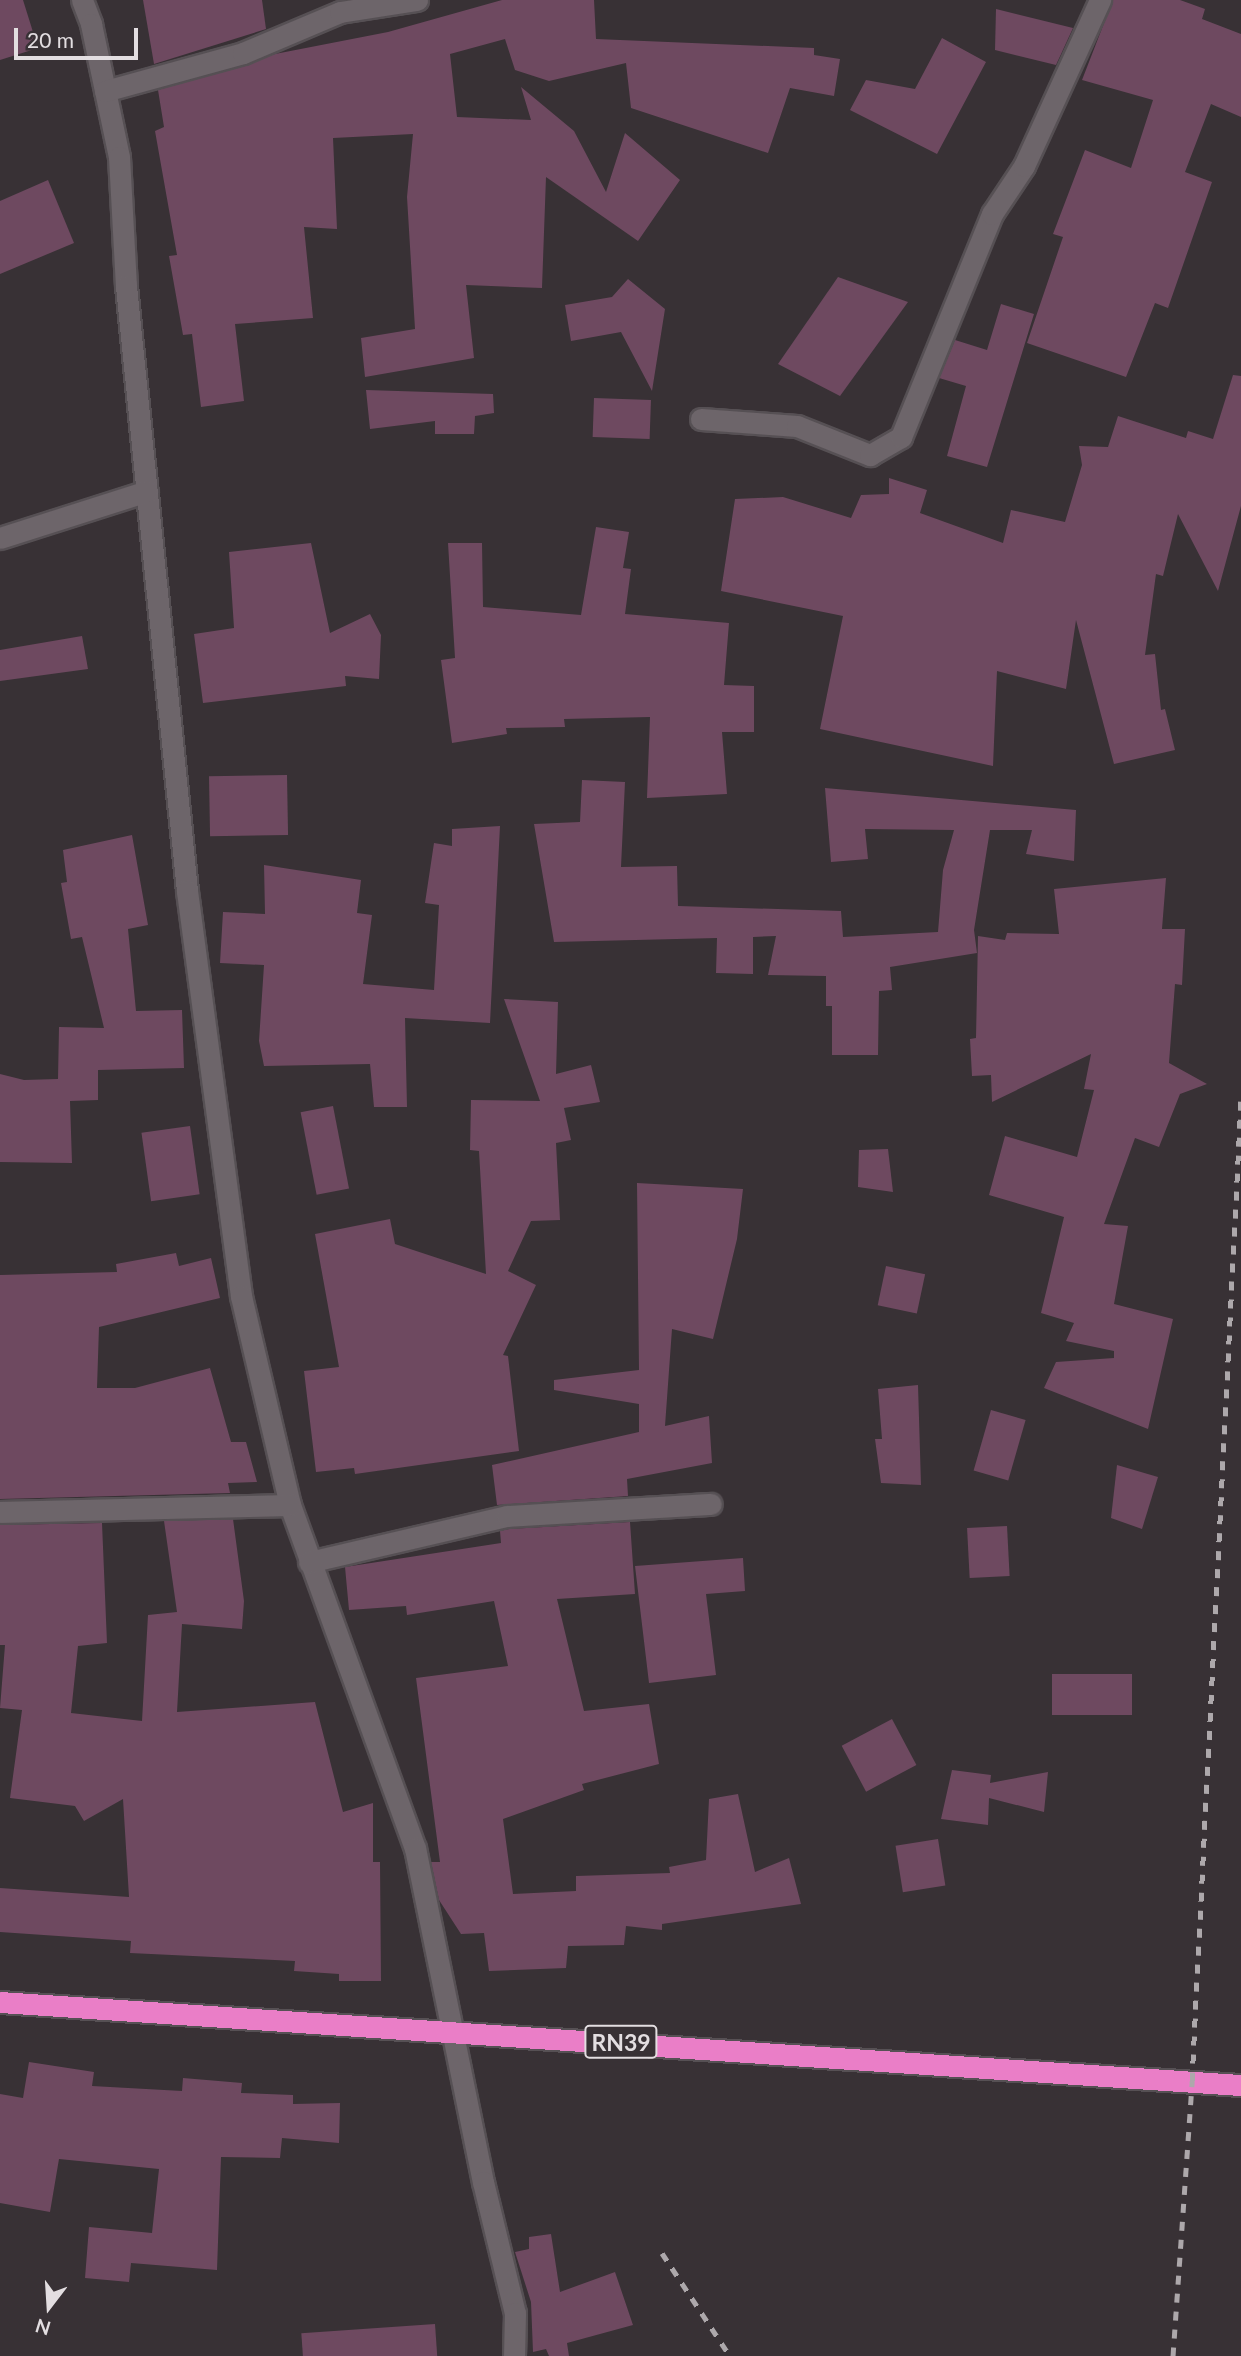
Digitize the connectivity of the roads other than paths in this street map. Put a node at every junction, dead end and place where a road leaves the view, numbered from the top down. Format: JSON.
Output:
{"nodes":[{"id":1,"x":82,"y":0,"type":"edge"},
{"id":2,"x":417,"y":0,"type":"edge"},
{"id":3,"x":1100,"y":0,"type":"edge"},
{"id":4,"x":105,"y":91,"type":"junction"},
{"id":5,"x":701,"y":419,"type":"dead end"},
{"id":6,"x":147,"y":491,"type":"junction"},
{"id":7,"x":0,"y":538,"type":"edge"},
{"id":8,"x":711,"y":1504,"type":"dead end"},
{"id":9,"x":290,"y":1505,"type":"junction"},
{"id":10,"x":0,"y":1513,"type":"edge"},
{"id":11,"x":309,"y":1562,"type":"junction"},
{"id":12,"x":0,"y":2002,"type":"edge"},
{"id":13,"x":454,"y":2031,"type":"junction"},
{"id":14,"x":1241,"y":2085,"type":"edge"},
{"id":15,"x":514,"y":2356,"type":"edge"}],
"edges":[{"from":1,"to":4,"type":"street"},
{"from":2,"to":4,"type":"street"},
{"from":3,"to":5,"type":"street"},
{"from":4,"to":6,"type":"street"},
{"from":6,"to":7,"type":"street"},
{"from":6,"to":9,"type":"street"},
{"from":8,"to":11,"type":"street"},
{"from":9,"to":10,"type":"street"},
{"from":9,"to":11,"type":"street"},
{"from":11,"to":13,"type":"street"},
{"from":12,"to":13,"type":"highway","number":"RN39"},
{"from":13,"to":14,"type":"highway","number":"RN39"},
{"from":13,"to":15,"type":"street"}]}
